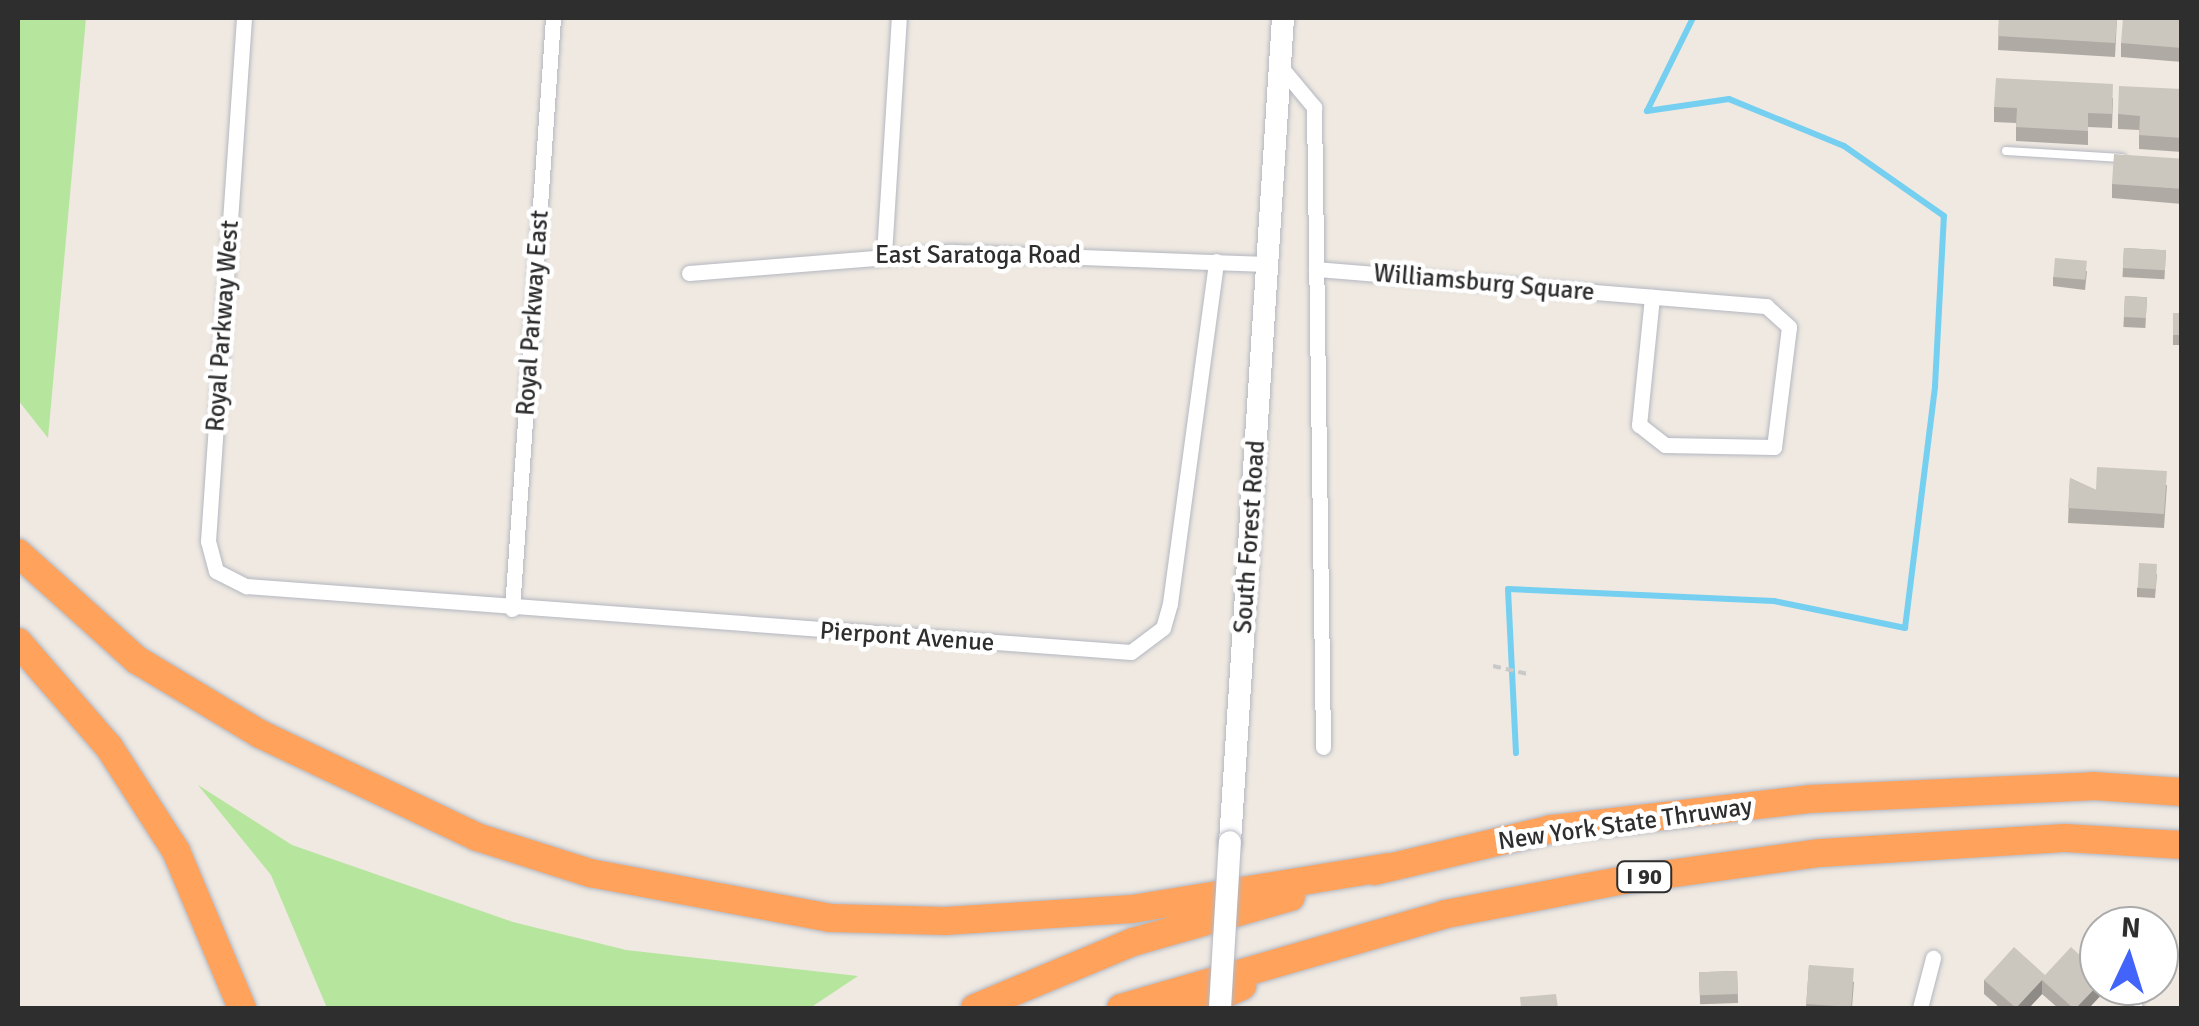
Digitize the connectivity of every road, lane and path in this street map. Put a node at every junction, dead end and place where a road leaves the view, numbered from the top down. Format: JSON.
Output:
{"nodes":[{"id":1,"x":244,"y":18,"type":"edge"},
{"id":2,"x":552,"y":18,"type":"edge"},
{"id":3,"x":899,"y":18,"type":"edge"},
{"id":4,"x":1283,"y":18,"type":"edge"},
{"id":5,"x":1279,"y":65,"type":"junction"},
{"id":6,"x":2006,"y":152,"type":"dead end"},
{"id":7,"x":2142,"y":160,"type":"edge"},
{"id":8,"x":884,"y":254,"type":"junction"},
{"id":9,"x":1216,"y":261,"type":"junction"},
{"id":10,"x":1267,"y":264,"type":"junction"},
{"id":11,"x":1316,"y":269,"type":"junction"},
{"id":12,"x":689,"y":274,"type":"dead end"},
{"id":13,"x":1652,"y":297,"type":"junction"},
{"id":14,"x":18,"y":553,"type":"edge"},
{"id":15,"x":273,"y":588,"type":"joint"},
{"id":16,"x":512,"y":609,"type":"junction"},
{"id":17,"x":18,"y":642,"type":"edge"},
{"id":18,"x":1493,"y":666,"type":"dead end"},
{"id":19,"x":1527,"y":674,"type":"dead end"},
{"id":20,"x":1322,"y":747,"type":"dead end"},
{"id":21,"x":2182,"y":792,"type":"edge"},
{"id":22,"x":2182,"y":844,"type":"edge"},
{"id":23,"x":1389,"y":866,"type":"junction"},
{"id":24,"x":1319,"y":950,"type":"junction"},
{"id":25,"x":1934,"y":958,"type":"dead end"},
{"id":26,"x":242,"y":1008,"type":"edge"},
{"id":27,"x":975,"y":1008,"type":"edge"},
{"id":28,"x":1121,"y":1008,"type":"edge"},
{"id":29,"x":1194,"y":1008,"type":"edge"},
{"id":30,"x":1220,"y":1008,"type":"edge"},
{"id":31,"x":1920,"y":1008,"type":"edge"}],
"edges":[{"from":1,"to":15,"type":"street","name":"Royal Parkway West"},
{"from":2,"to":16,"type":"street","name":"Royal Parkway East"},
{"from":3,"to":8,"type":"street"},
{"from":4,"to":5,"type":"street","name":"South Forest Road"},
{"from":5,"to":10,"type":"street","name":"South Forest Road"},
{"from":5,"to":11,"type":"street"},
{"from":6,"to":7,"type":"lane"},
{"from":8,"to":9,"type":"street","name":"East Saratoga Road"},
{"from":8,"to":12,"type":"street","name":"East Saratoga Road"},
{"from":9,"to":10,"type":"street","name":"East Saratoga Road"},
{"from":9,"to":16,"type":"street","name":"Pierpont Avenue"},
{"from":10,"to":30,"type":"street","name":"South Forest Road","bridge":true},
{"from":11,"to":13,"type":"street","name":"Williamsburg Square"},
{"from":11,"to":20,"type":"street"},
{"from":13,"to":13,"type":"street","name":"Williamsburg Square"},
{"from":14,"to":23,"type":"highway"},
{"from":15,"to":16,"type":"street","name":"Pierpont Avenue"},
{"from":17,"to":26,"type":"highway"},
{"from":18,"to":19,"type":"path"},
{"from":21,"to":23,"type":"highway","name":"New York State Thruway"},
{"from":22,"to":24,"type":"highway","number":"I 90"},
{"from":23,"to":27,"type":"highway","name":"New York State Thruway"},
{"from":24,"to":28,"type":"highway","number":"I 90"},
{"from":24,"to":29,"type":"highway"},
{"from":25,"to":31,"type":"street"}]}
